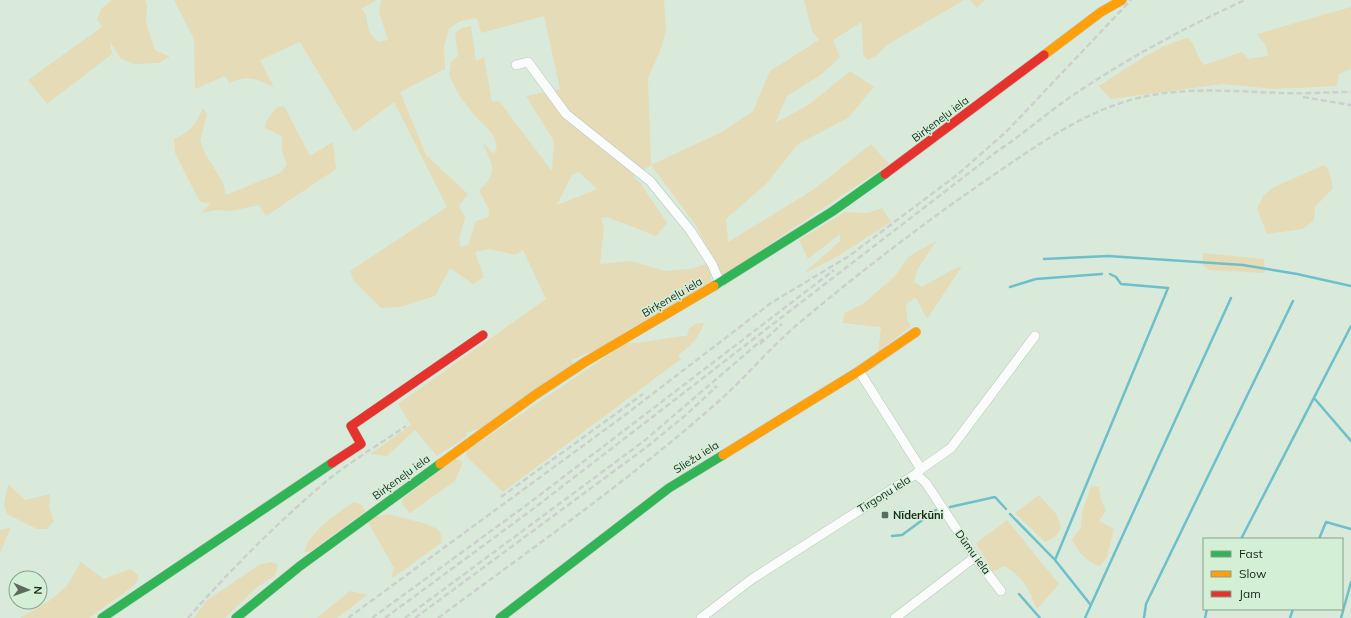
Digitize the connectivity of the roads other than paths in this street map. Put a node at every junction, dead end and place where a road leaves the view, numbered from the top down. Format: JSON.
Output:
{"nodes":[{"id":1,"x":1122,"y":0,"type":"edge"},
{"id":2,"x":516,"y":65,"type":"dead end"},
{"id":3,"x":720,"y":283,"type":"junction"},
{"id":4,"x":916,"y":332,"type":"dead end"},
{"id":5,"x":483,"y":334,"type":"dead end"},
{"id":6,"x":1035,"y":336,"type":"dead end"},
{"id":7,"x":859,"y":371,"type":"junction"},
{"id":8,"x":918,"y":471,"type":"junction"},
{"id":9,"x":975,"y":557,"type":"junction"},
{"id":10,"x":1001,"y":591,"type":"dead end"},
{"id":11,"x":503,"y":617,"type":"edge"},
{"id":12,"x":102,"y":618,"type":"edge"},
{"id":13,"x":236,"y":618,"type":"edge"},
{"id":14,"x":701,"y":618,"type":"edge"},
{"id":15,"x":895,"y":618,"type":"edge"}],
"edges":[{"from":1,"to":3,"type":"main road","name":"Birķeneļu iela"},
{"from":2,"to":3,"type":"street"},
{"from":3,"to":13,"type":"main road","name":"Birķeneļu iela"},
{"from":4,"to":7,"type":"main road","name":"Sliežu iela"},
{"from":5,"to":12,"type":"main road"},
{"from":6,"to":8,"type":"street","name":"Tirgoņu iela"},
{"from":7,"to":8,"type":"street","name":"Dūmu iela"},
{"from":7,"to":11,"type":"main road","name":"Sliežu iela"},
{"from":8,"to":9,"type":"street","name":"Dūmu iela"},
{"from":8,"to":14,"type":"street","name":"Tirgoņu iela"},
{"from":9,"to":10,"type":"street","name":"Dūmu iela"},
{"from":9,"to":15,"type":"street"}]}
